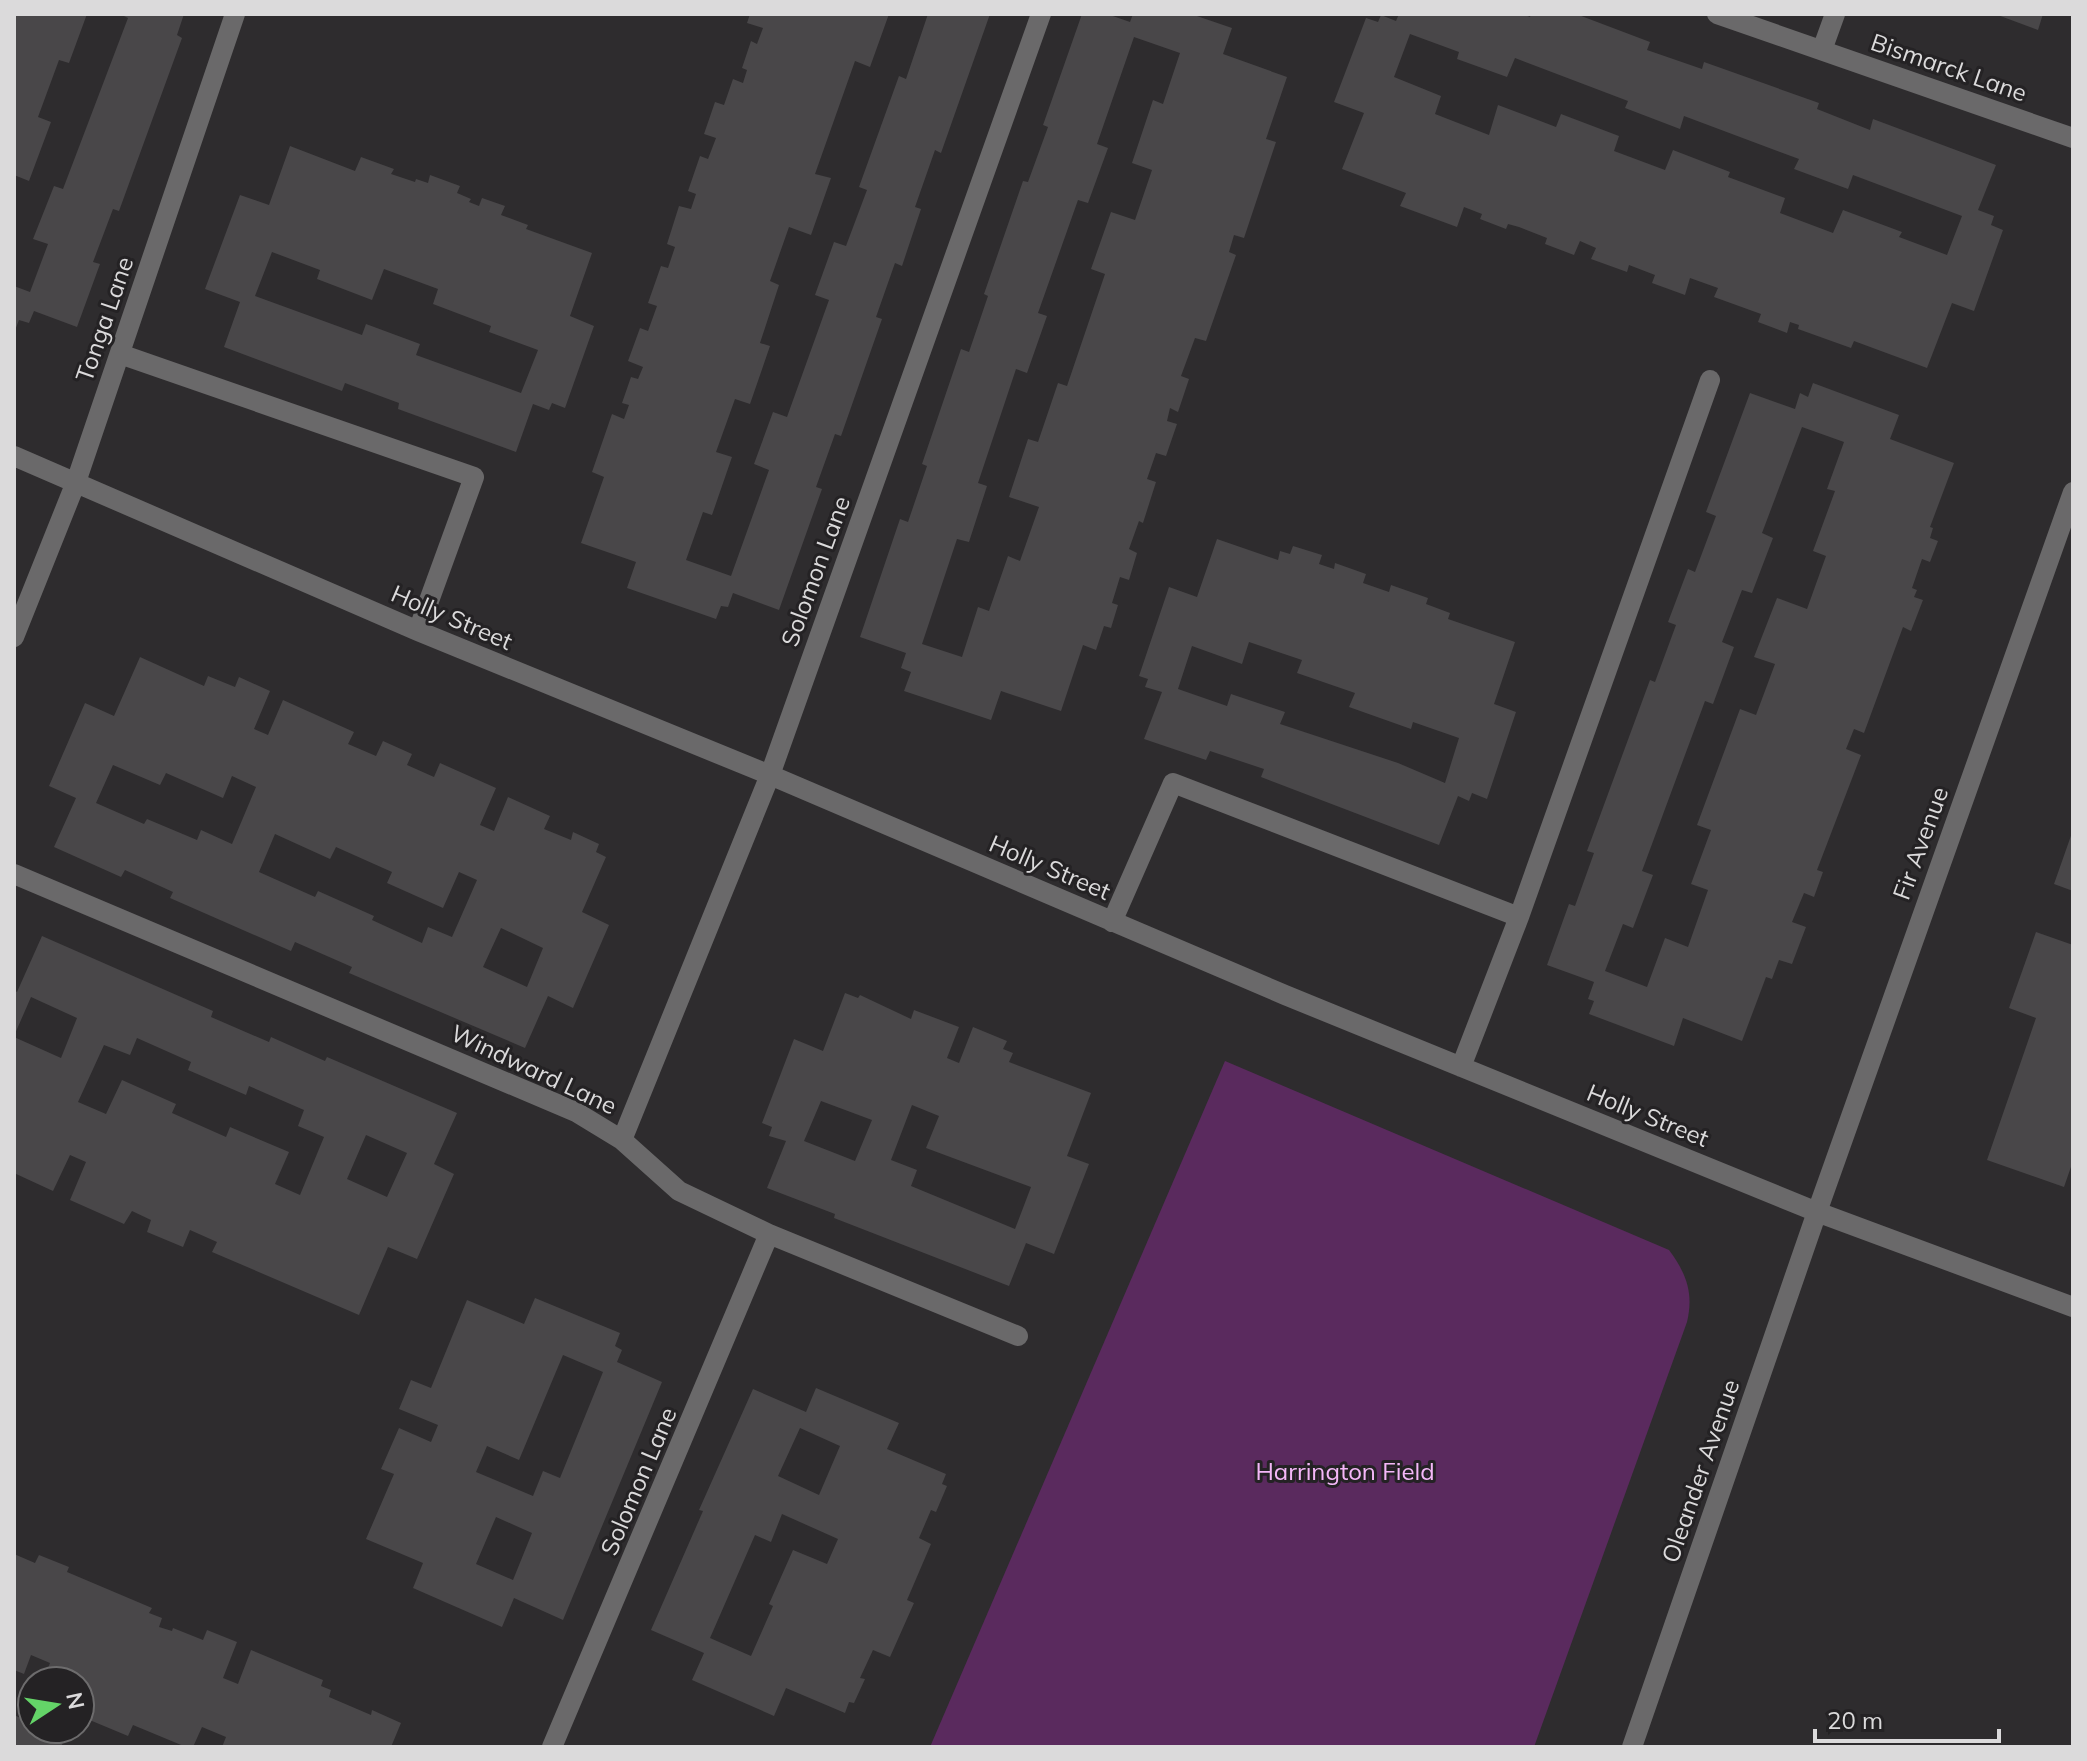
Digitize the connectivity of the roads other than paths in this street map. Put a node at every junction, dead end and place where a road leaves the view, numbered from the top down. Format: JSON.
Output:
{"nodes":[{"id":1,"x":235,"y":14,"type":"edge"},
{"id":2,"x":1041,"y":14,"type":"edge"},
{"id":3,"x":1717,"y":14,"type":"edge"},
{"id":4,"x":1835,"y":14,"type":"edge"},
{"id":5,"x":1822,"y":50,"type":"junction"},
{"id":6,"x":2073,"y":138,"type":"edge"},
{"id":7,"x":120,"y":354,"type":"junction"},
{"id":8,"x":1710,"y":380,"type":"dead end"},
{"id":9,"x":14,"y":456,"type":"edge"},
{"id":10,"x":76,"y":482,"type":"junction"},
{"id":11,"x":2073,"y":492,"type":"edge"},
{"id":12,"x":2069,"y":514,"type":"edge"},
{"id":13,"x":418,"y":631,"type":"junction"},
{"id":14,"x":14,"y":637,"type":"edge"},
{"id":15,"x":770,"y":775,"type":"junction"},
{"id":16,"x":14,"y":874,"type":"edge"},
{"id":17,"x":1519,"y":917,"type":"junction"},
{"id":18,"x":1112,"y":922,"type":"junction"},
{"id":19,"x":1461,"y":1067,"type":"junction"},
{"id":20,"x":622,"y":1140,"type":"junction"},
{"id":21,"x":1817,"y":1212,"type":"junction"},
{"id":22,"x":769,"y":1234,"type":"junction"},
{"id":23,"x":2073,"y":1307,"type":"edge"},
{"id":24,"x":1018,"y":1336,"type":"dead end"},
{"id":25,"x":552,"y":1747,"type":"edge"},
{"id":26,"x":1632,"y":1747,"type":"edge"}],
"edges":[{"from":1,"to":7,"type":"street","name":"Tonga Lane"},
{"from":2,"to":15,"type":"street","name":"Solomon Lane"},
{"from":3,"to":5,"type":"street","name":"Bismarck Lane"},
{"from":4,"to":5,"type":"street"},
{"from":5,"to":6,"type":"street","name":"Bismarck Lane"},
{"from":7,"to":10,"type":"street","name":"Tonga Lane"},
{"from":7,"to":13,"type":"street"},
{"from":8,"to":17,"type":"street"},
{"from":9,"to":10,"type":"street","name":"Holly Street"},
{"from":10,"to":13,"type":"street","name":"Holly Street"},
{"from":10,"to":14,"type":"street","name":"Tonga Lane"},
{"from":11,"to":12,"type":"street","name":"Fir Avenue"},
{"from":12,"to":21,"type":"street","name":"Fir Avenue"},
{"from":13,"to":15,"type":"street","name":"Holly Street"},
{"from":15,"to":18,"type":"street","name":"Holly Street"},
{"from":15,"to":20,"type":"street","name":"Solomon Lane"},
{"from":16,"to":20,"type":"street","name":"Windward Lane"},
{"from":17,"to":18,"type":"street"},
{"from":17,"to":19,"type":"street"},
{"from":18,"to":19,"type":"street","name":"Holly Street"},
{"from":19,"to":21,"type":"street","name":"Holly Street"},
{"from":20,"to":22,"type":"street","name":"Windward Lane"},
{"from":21,"to":23,"type":"street","name":"Holly Street"},
{"from":21,"to":26,"type":"street","name":"Oleander Avenue"},
{"from":22,"to":24,"type":"street","name":"Windward Lane"},
{"from":22,"to":25,"type":"street","name":"Solomon Lane"}]}
